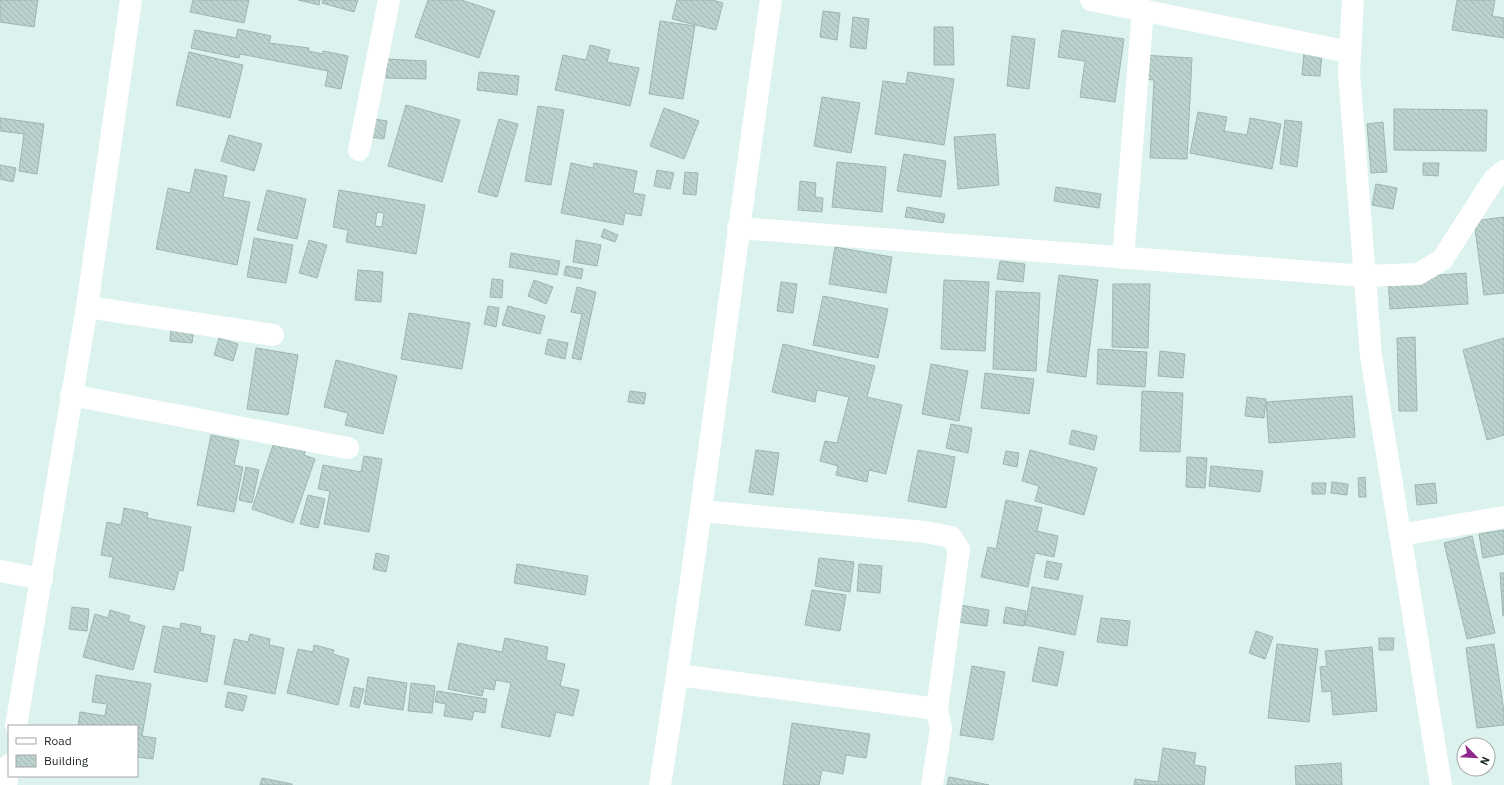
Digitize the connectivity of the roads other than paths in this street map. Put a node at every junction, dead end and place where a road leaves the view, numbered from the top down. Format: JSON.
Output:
{"nodes":[{"id":1,"x":131,"y":0,"type":"edge"},
{"id":2,"x":389,"y":0,"type":"edge"},
{"id":3,"x":771,"y":0,"type":"edge"},
{"id":4,"x":1091,"y":0,"type":"edge"},
{"id":5,"x":1353,"y":0,"type":"edge"},
{"id":6,"x":1143,"y":9,"type":"junction"},
{"id":7,"x":1349,"y":52,"type":"junction"},
{"id":8,"x":359,"y":150,"type":"dead end"},
{"id":9,"x":1504,"y":171,"type":"edge"},
{"id":10,"x":738,"y":228,"type":"junction"},
{"id":11,"x":1122,"y":258,"type":"junction"},
{"id":12,"x":1365,"y":276,"type":"junction"},
{"id":13,"x":87,"y":307,"type":"junction"},
{"id":14,"x":273,"y":335,"type":"dead end"},
{"id":15,"x":72,"y":395,"type":"junction"},
{"id":16,"x":348,"y":448,"type":"dead end"},
{"id":17,"x":702,"y":511,"type":"junction"},
{"id":18,"x":1504,"y":517,"type":"edge"},
{"id":19,"x":1400,"y":535,"type":"junction"},
{"id":20,"x":0,"y":571,"type":"edge"},
{"id":21,"x":42,"y":579,"type":"junction"},
{"id":22,"x":678,"y":675,"type":"junction"},
{"id":23,"x":937,"y":709,"type":"junction"},
{"id":24,"x":16,"y":725,"type":"edge"},
{"id":25,"x":8,"y":772,"type":"edge"},
{"id":26,"x":6,"y":785,"type":"edge"},
{"id":27,"x":660,"y":785,"type":"edge"},
{"id":28,"x":932,"y":785,"type":"edge"},
{"id":29,"x":1441,"y":785,"type":"edge"}],
"edges":[{"from":1,"to":13,"type":"street"},
{"from":2,"to":8,"type":"street"},
{"from":3,"to":10,"type":"street"},
{"from":4,"to":6,"type":"street"},
{"from":5,"to":7,"type":"street"},
{"from":6,"to":7,"type":"street"},
{"from":6,"to":11,"type":"street"},
{"from":7,"to":12,"type":"street"},
{"from":9,"to":12,"type":"street"},
{"from":10,"to":11,"type":"street"},
{"from":10,"to":17,"type":"street"},
{"from":11,"to":12,"type":"street"},
{"from":12,"to":19,"type":"street"},
{"from":13,"to":14,"type":"street"},
{"from":13,"to":15,"type":"street"},
{"from":15,"to":16,"type":"street"},
{"from":15,"to":21,"type":"street"},
{"from":17,"to":22,"type":"street"},
{"from":17,"to":23,"type":"street"},
{"from":18,"to":19,"type":"street"},
{"from":19,"to":29,"type":"street"},
{"from":20,"to":21,"type":"street"},
{"from":21,"to":24,"type":"street"},
{"from":22,"to":23,"type":"street"},
{"from":22,"to":27,"type":"street"},
{"from":23,"to":28,"type":"street"},
{"from":25,"to":26,"type":"street"}]}
